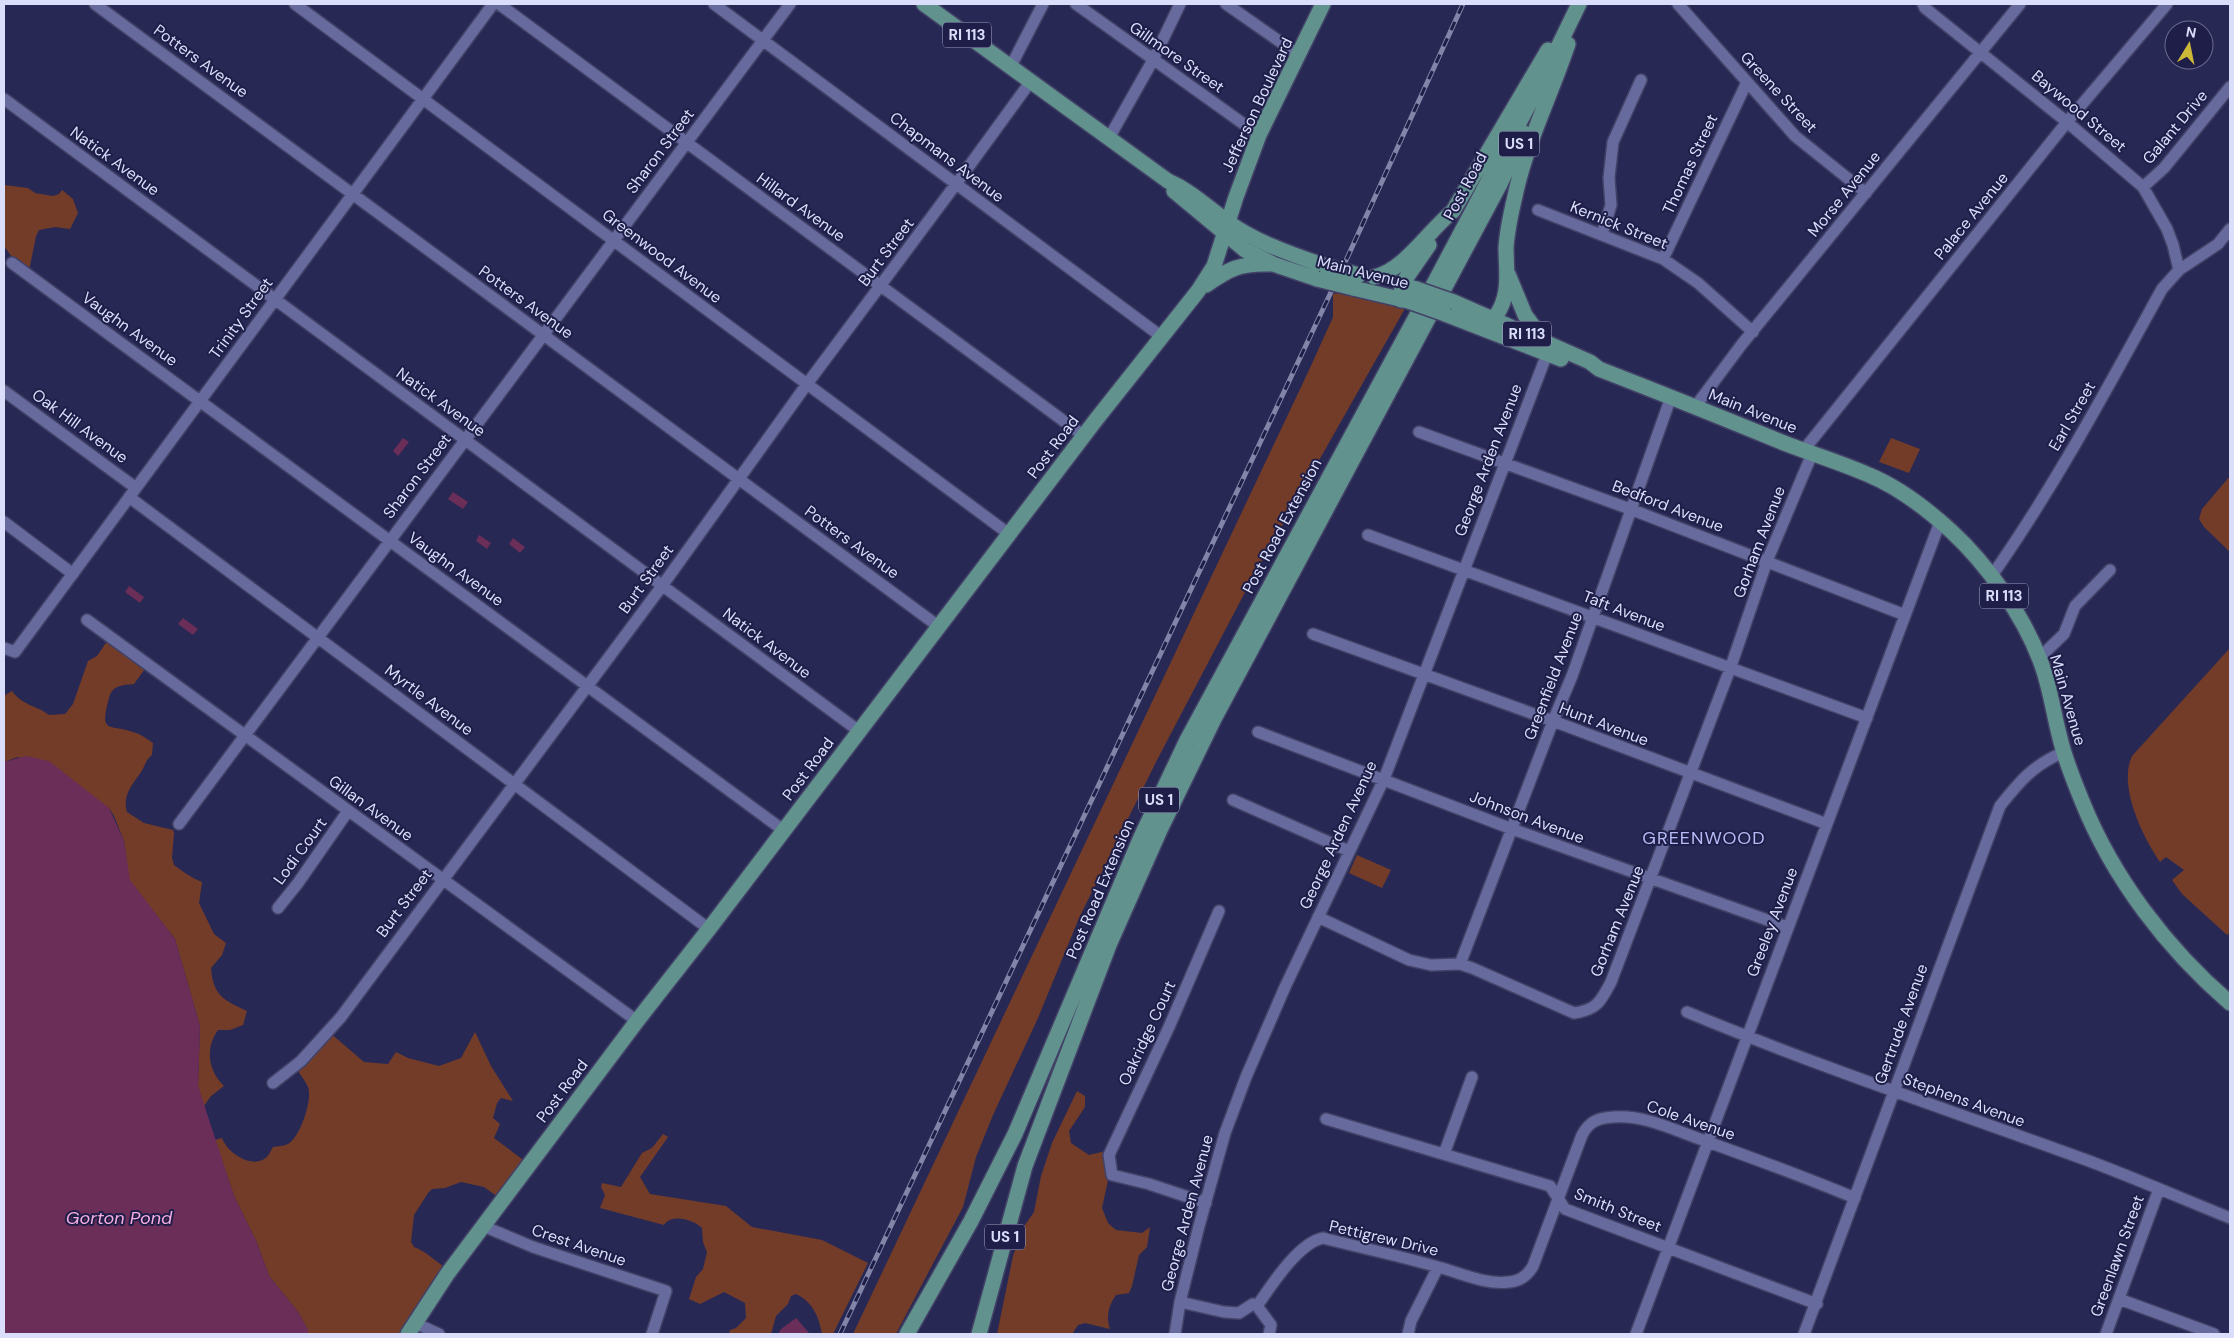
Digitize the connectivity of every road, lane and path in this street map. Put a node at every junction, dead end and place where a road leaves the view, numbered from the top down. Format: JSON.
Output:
{"nodes":[{"id":1,"x":95,"y":4,"type":"edge"},
{"id":2,"x":295,"y":4,"type":"edge"},
{"id":3,"x":494,"y":4,"type":"edge"},
{"id":4,"x":499,"y":4,"type":"edge"},
{"id":5,"x":714,"y":4,"type":"edge"},
{"id":6,"x":790,"y":4,"type":"edge"},
{"id":7,"x":924,"y":4,"type":"edge"},
{"id":8,"x":1043,"y":4,"type":"edge"},
{"id":9,"x":1076,"y":4,"type":"edge"},
{"id":10,"x":1180,"y":4,"type":"edge"},
{"id":11,"x":1226,"y":4,"type":"edge"},
{"id":12,"x":1323,"y":4,"type":"edge"},
{"id":13,"x":1579,"y":4,"type":"edge"},
{"id":14,"x":1678,"y":4,"type":"edge"},
{"id":15,"x":1923,"y":4,"type":"edge"},
{"id":16,"x":2020,"y":4,"type":"edge"},
{"id":17,"x":2167,"y":4,"type":"edge"},
{"id":18,"x":763,"y":40,"type":"junction"},
{"id":19,"x":1980,"y":53,"type":"junction"},
{"id":20,"x":1299,"y":55,"type":"junction"},
{"id":21,"x":1153,"y":60,"type":"junction"},
{"id":22,"x":1010,"y":66,"type":"junction"},
{"id":23,"x":1641,"y":80,"type":"dead end"},
{"id":24,"x":1031,"y":81,"type":"junction"},
{"id":25,"x":1747,"y":82,"type":"junction"},
{"id":26,"x":2230,"y":87,"type":"edge"},
{"id":27,"x":4,"y":99,"type":"edge"},
{"id":28,"x":423,"y":99,"type":"junction"},
{"id":29,"x":2067,"y":122,"type":"junction"},
{"id":30,"x":1260,"y":136,"type":"junction"},
{"id":31,"x":1109,"y":138,"type":"junction"},
{"id":32,"x":686,"y":142,"type":"junction"},
{"id":33,"x":956,"y":184,"type":"junction"},
{"id":34,"x":2144,"y":187,"type":"junction"},
{"id":35,"x":1866,"y":193,"type":"junction"},
{"id":36,"x":353,"y":194,"type":"junction"},
{"id":37,"x":1538,"y":210,"type":"dead end"},
{"id":38,"x":1453,"y":211,"type":"junction"},
{"id":39,"x":1227,"y":228,"type":"junction"},
{"id":40,"x":2230,"y":229,"type":"edge"},
{"id":41,"x":1602,"y":234,"type":"junction"},
{"id":42,"x":614,"y":240,"type":"junction"},
{"id":43,"x":1663,"y":259,"type":"junction"},
{"id":44,"x":12,"y":263,"type":"dead end"},
{"id":45,"x":1274,"y":264,"type":"junction"},
{"id":46,"x":2178,"y":270,"type":"junction"},
{"id":47,"x":1508,"y":272,"type":"junction"},
{"id":48,"x":1443,"y":278,"type":"junction"},
{"id":49,"x":1362,"y":280,"type":"junction"},
{"id":50,"x":880,"y":286,"type":"junction"},
{"id":51,"x":1198,"y":290,"type":"junction"},
{"id":52,"x":1406,"y":293,"type":"junction"},
{"id":53,"x":275,"y":300,"type":"junction"},
{"id":54,"x":1450,"y":308,"type":"junction"},
{"id":55,"x":1493,"y":319,"type":"junction"},
{"id":56,"x":1469,"y":322,"type":"junction"},
{"id":57,"x":1753,"y":332,"type":"junction"},
{"id":58,"x":543,"y":334,"type":"junction"},
{"id":59,"x":1162,"y":337,"type":"junction"},
{"id":60,"x":1546,"y":348,"type":"junction"},
{"id":61,"x":807,"y":384,"type":"junction"},
{"id":62,"x":4,"y":391,"type":"edge"},
{"id":63,"x":1671,"y":397,"type":"junction"},
{"id":64,"x":201,"y":401,"type":"junction"},
{"id":65,"x":1694,"y":407,"type":"junction"},
{"id":66,"x":1418,"y":432,"type":"dead end"},
{"id":67,"x":1084,"y":436,"type":"junction"},
{"id":68,"x":465,"y":440,"type":"junction"},
{"id":69,"x":1807,"y":452,"type":"junction"},
{"id":70,"x":1505,"y":463,"type":"junction"},
{"id":71,"x":739,"y":479,"type":"junction"},
{"id":72,"x":133,"y":493,"type":"junction"},
{"id":73,"x":1630,"y":509,"type":"junction"},
{"id":74,"x":4,"y":522,"type":"edge"},
{"id":75,"x":1940,"y":522,"type":"junction"},
{"id":76,"x":1009,"y":534,"type":"junction"},
{"id":77,"x":1368,"y":535,"type":"dead end"},
{"id":78,"x":390,"y":540,"type":"junction"},
{"id":79,"x":1767,"y":561,"type":"junction"},
{"id":80,"x":1463,"y":569,"type":"junction"},
{"id":81,"x":2110,"y":570,"type":"dead end"},
{"id":82,"x":73,"y":574,"type":"junction"},
{"id":83,"x":1991,"y":577,"type":"junction"},
{"id":84,"x":662,"y":586,"type":"junction"},
{"id":85,"x":1905,"y":615,"type":"junction"},
{"id":86,"x":1592,"y":616,"type":"junction"},
{"id":87,"x":88,"y":620,"type":"dead end"},
{"id":88,"x":938,"y":626,"type":"junction"},
{"id":89,"x":1313,"y":634,"type":"dead end"},
{"id":90,"x":318,"y":637,"type":"junction"},
{"id":91,"x":4,"y":648,"type":"edge"},
{"id":92,"x":2039,"y":658,"type":"junction"},
{"id":93,"x":1730,"y":669,"type":"junction"},
{"id":94,"x":1423,"y":674,"type":"junction"},
{"id":95,"x":587,"y":686,"type":"junction"},
{"id":96,"x":1868,"y":718,"type":"junction"},
{"id":97,"x":1553,"y":721,"type":"junction"},
{"id":98,"x":859,"y":731,"type":"junction"},
{"id":99,"x":1258,"y":732,"type":"dead end"},
{"id":100,"x":244,"y":735,"type":"junction"},
{"id":101,"x":2064,"y":752,"type":"junction"},
{"id":102,"x":1691,"y":774,"type":"junction"},
{"id":103,"x":1384,"y":779,"type":"junction"},
{"id":104,"x":514,"y":784,"type":"junction"},
{"id":105,"x":1233,"y":800,"type":"dead end"},
{"id":106,"x":348,"y":811,"type":"junction"},
{"id":107,"x":179,"y":824,"type":"dead end"},
{"id":108,"x":1827,"y":824,"type":"junction"},
{"id":109,"x":1512,"y":829,"type":"junction"},
{"id":110,"x":783,"y":830,"type":"junction"},
{"id":111,"x":1349,"y":852,"type":"junction"},
{"id":112,"x":442,"y":879,"type":"junction"},
{"id":113,"x":1651,"y":880,"type":"junction"},
{"id":114,"x":278,"y":908,"type":"dead end"},
{"id":115,"x":1218,"y":911,"type":"dead end"},
{"id":116,"x":1318,"y":917,"type":"junction"},
{"id":117,"x":1787,"y":927,"type":"junction"},
{"id":118,"x":710,"y":929,"type":"junction"},
{"id":119,"x":1460,"y":964,"type":"junction"},
{"id":120,"x":2230,"y":1003,"type":"edge"},
{"id":121,"x":1687,"y":1012,"type":"dead end"},
{"id":122,"x":637,"y":1021,"type":"junction"},
{"id":123,"x":1746,"y":1036,"type":"junction"},
{"id":124,"x":1472,"y":1077,"type":"dead end"},
{"id":125,"x":273,"y":1083,"type":"dead end"},
{"id":126,"x":1893,"y":1092,"type":"junction"},
{"id":127,"x":1326,"y":1119,"type":"dead end"},
{"id":128,"x":1708,"y":1142,"type":"junction"},
{"id":129,"x":1444,"y":1154,"type":"junction"},
{"id":130,"x":2159,"y":1189,"type":"junction"},
{"id":131,"x":1558,"y":1197,"type":"junction"},
{"id":132,"x":1856,"y":1198,"type":"junction"},
{"id":133,"x":1206,"y":1203,"type":"junction"},
{"id":134,"x":2230,"y":1218,"type":"edge"},
{"id":135,"x":483,"y":1226,"type":"junction"},
{"id":136,"x":1668,"y":1247,"type":"junction"},
{"id":137,"x":1438,"y":1266,"type":"junction"},
{"id":138,"x":2120,"y":1299,"type":"junction"},
{"id":139,"x":1180,"y":1302,"type":"junction"},
{"id":140,"x":1817,"y":1304,"type":"junction"},
{"id":141,"x":1257,"y":1306,"type":"junction"},
{"id":142,"x":412,"y":1329,"type":"edge"},
{"id":143,"x":439,"y":1334,"type":"edge"},
{"id":144,"x":652,"y":1334,"type":"edge"},
{"id":145,"x":907,"y":1334,"type":"edge"},
{"id":146,"x":978,"y":1334,"type":"edge"},
{"id":147,"x":1174,"y":1334,"type":"edge"},
{"id":148,"x":1270,"y":1334,"type":"edge"},
{"id":149,"x":1408,"y":1334,"type":"edge"},
{"id":150,"x":1636,"y":1334,"type":"edge"},
{"id":151,"x":1804,"y":1334,"type":"edge"},
{"id":152,"x":2106,"y":1334,"type":"edge"},
{"id":153,"x":2214,"y":1334,"type":"edge"}],
"edges":[{"from":1,"to":36,"type":"street","name":"Potters Avenue"},
{"from":2,"to":28,"type":"street","name":"Greenwood Avenue"},
{"from":3,"to":28,"type":"street","name":"Trinity Street"},
{"from":4,"to":32,"type":"street","name":"Hillard Avenue"},
{"from":5,"to":18,"type":"street","name":"Chapmans Avenue"},
{"from":6,"to":18,"type":"street","name":"Sharon Street"},
{"from":7,"to":22,"type":"main road","name":"Main Avenue","number":"RI 113"},
{"from":8,"to":22,"type":"street"},
{"from":9,"to":21,"type":"street","name":"Gillmore Street"},
{"from":10,"to":21,"type":"street"},
{"from":11,"to":20,"type":"street"},
{"from":12,"to":20,"type":"main road","name":"Jefferson Boulevard"},
{"from":13,"to":38,"type":"main road"},
{"from":13,"to":47,"type":"main road"},
{"from":13,"to":48,"type":"main road","name":"Post Road","number":"US 1"},
{"from":14,"to":25,"type":"street","name":"Greene Street"},
{"from":15,"to":19,"type":"street","name":"Baywood Street"},
{"from":16,"to":19,"type":"street","name":"Morse Avenue"},
{"from":17,"to":29,"type":"street","name":"Palace Avenue"},
{"from":18,"to":32,"type":"street","name":"Sharon Street"},
{"from":18,"to":33,"type":"street","name":"Chapmans Avenue"},
{"from":19,"to":29,"type":"street","name":"Baywood Street"},
{"from":19,"to":35,"type":"street","name":"Morse Avenue"},
{"from":20,"to":30,"type":"main road","name":"Jefferson Boulevard"},
{"from":21,"to":30,"type":"street","name":"Gillmore Street"},
{"from":21,"to":31,"type":"street"},
{"from":22,"to":24,"type":"main road","name":"Main Avenue","number":"RI 113"},
{"from":23,"to":41,"type":"street"},
{"from":24,"to":31,"type":"main road","name":"Main Avenue","number":"RI 113"},
{"from":24,"to":33,"type":"street","name":"Burt Street"},
{"from":25,"to":35,"type":"street","name":"Greene Street"},
{"from":25,"to":43,"type":"street","name":"Thomas Street"},
{"from":26,"to":34,"type":"street","name":"Galant Drive"},
{"from":27,"to":53,"type":"street","name":"Natick Avenue"},
{"from":28,"to":36,"type":"street","name":"Trinity Street"},
{"from":28,"to":42,"type":"street","name":"Greenwood Avenue"},
{"from":29,"to":34,"type":"street","name":"Baywood Street"},
{"from":29,"to":69,"type":"street","name":"Palace Avenue"},
{"from":30,"to":39,"type":"main road","name":"Jefferson Boulevard"},
{"from":31,"to":39,"type":"main road","name":"Main Avenue","number":"RI 113"},
{"from":32,"to":42,"type":"street","name":"Sharon Street"},
{"from":32,"to":50,"type":"street","name":"Hillard Avenue"},
{"from":33,"to":50,"type":"street","name":"Burt Street"},
{"from":33,"to":59,"type":"street","name":"Chapmans Avenue"},
{"from":34,"to":46,"type":"street","name":"Baywood Street"},
{"from":35,"to":57,"type":"street","name":"Morse Avenue"},
{"from":36,"to":53,"type":"street","name":"Trinity Street"},
{"from":36,"to":58,"type":"street","name":"Potters Avenue"},
{"from":37,"to":41,"type":"street","name":"Kernick Street"},
{"from":38,"to":49,"type":"main road"},
{"from":38,"to":52,"type":"main road"},
{"from":39,"to":45,"type":"main road","name":"Main Avenue","number":"RI 113"},
{"from":39,"to":49,"type":"main road","name":"Main Avenue","number":"RI 113","bridge":true},
{"from":39,"to":51,"type":"main road","name":"Post Road"},
{"from":40,"to":46,"type":"street"},
{"from":41,"to":43,"type":"street","name":"Kernick Street"},
{"from":42,"to":58,"type":"street","name":"Sharon Street"},
{"from":42,"to":61,"type":"street","name":"Greenwood Avenue"},
{"from":43,"to":57,"type":"street","name":"Kernick Street"},
{"from":44,"to":64,"type":"street","name":"Vaughn Avenue"},
{"from":45,"to":49,"type":"main road","name":"Main Avenue","number":"RI 113","bridge":true},
{"from":45,"to":51,"type":"main road"},
{"from":46,"to":83,"type":"street","name":"Earl Street"},
{"from":47,"to":55,"type":"main road"},
{"from":47,"to":60,"type":"main road"},
{"from":48,"to":145,"type":"main road","name":"Post Road Extension","number":"US 1"},
{"from":48,"to":146,"type":"main road","name":"Post Road Extension","number":"US 1"},
{"from":49,"to":52,"type":"main road","name":"Main Avenue","number":"RI 113"},
{"from":49,"to":52,"type":"main road","name":"Main Avenue","number":"RI 113"},
{"from":50,"to":61,"type":"street","name":"Burt Street"},
{"from":50,"to":67,"type":"street","name":"Hillard Avenue"},
{"from":51,"to":59,"type":"main road","name":"Post Road"},
{"from":52,"to":54,"type":"main road","name":"Main Avenue","number":"RI 113","bridge":true},
{"from":53,"to":64,"type":"street","name":"Trinity Street"},
{"from":53,"to":68,"type":"street","name":"Natick Avenue"},
{"from":54,"to":55,"type":"main road","name":"Main Avenue","number":"RI 113"},
{"from":54,"to":56,"type":"main road","name":"Main Avenue","number":"RI 113"},
{"from":55,"to":56,"type":"main road"},
{"from":55,"to":60,"type":"main road","name":"Main Avenue","number":"RI 113"},
{"from":56,"to":60,"type":"main road","name":"Main Avenue","number":"RI 113"},
{"from":57,"to":65,"type":"street","name":"Morse Avenue"},
{"from":58,"to":68,"type":"street","name":"Sharon Street"},
{"from":58,"to":71,"type":"street","name":"Potters Avenue"},
{"from":59,"to":67,"type":"main road","name":"Post Road"},
{"from":60,"to":63,"type":"main road","name":"Main Avenue","number":"RI 113"},
{"from":60,"to":70,"type":"street","name":"George Arden Avenue"},
{"from":61,"to":71,"type":"street","name":"Burt Street"},
{"from":61,"to":76,"type":"street","name":"Greenwood Avenue"},
{"from":62,"to":72,"type":"street","name":"Oak Hill Avenue"},
{"from":63,"to":65,"type":"main road","name":"Main Avenue","number":"RI 113"},
{"from":63,"to":73,"type":"street","name":"Greenfield Avenue"},
{"from":64,"to":72,"type":"street","name":"Trinity Street"},
{"from":64,"to":78,"type":"street","name":"Vaughn Avenue"},
{"from":65,"to":69,"type":"main road","name":"Main Avenue","number":"RI 113"},
{"from":66,"to":70,"type":"street","name":"Bedford Avenue"},
{"from":67,"to":76,"type":"main road","name":"Post Road"},
{"from":68,"to":78,"type":"street","name":"Sharon Street"},
{"from":68,"to":84,"type":"street","name":"Natick Avenue"},
{"from":69,"to":75,"type":"main road","name":"Main Avenue","number":"RI 113"},
{"from":69,"to":79,"type":"street","name":"Gorham Avenue"},
{"from":70,"to":73,"type":"street","name":"Bedford Avenue"},
{"from":70,"to":80,"type":"street","name":"George Arden Avenue"},
{"from":71,"to":84,"type":"street","name":"Burt Street"},
{"from":71,"to":88,"type":"street","name":"Potters Avenue"},
{"from":72,"to":82,"type":"street","name":"Trinity Street"},
{"from":72,"to":90,"type":"street","name":"Myrtle Avenue"},
{"from":73,"to":79,"type":"street","name":"Bedford Avenue"},
{"from":73,"to":86,"type":"street","name":"Greenfield Avenue"},
{"from":74,"to":82,"type":"street"},
{"from":75,"to":83,"type":"main road","name":"Main Avenue","number":"RI 113"},
{"from":75,"to":85,"type":"street","name":"Greeley Avenue"},
{"from":76,"to":88,"type":"main road","name":"Post Road"},
{"from":77,"to":80,"type":"street","name":"Taft Avenue"},
{"from":78,"to":90,"type":"street","name":"Sharon Street"},
{"from":78,"to":95,"type":"street","name":"Vaughn Avenue"},
{"from":79,"to":85,"type":"street","name":"Bedford Avenue"},
{"from":79,"to":93,"type":"street","name":"Gorham Avenue"},
{"from":80,"to":86,"type":"street","name":"Taft Avenue"},
{"from":80,"to":94,"type":"street","name":"George Arden Avenue"},
{"from":81,"to":92,"type":"street"},
{"from":82,"to":91,"type":"street","name":"Trinity Street"},
{"from":83,"to":92,"type":"main road","name":"Main Avenue","number":"RI 113"},
{"from":84,"to":95,"type":"street","name":"Burt Street"},
{"from":84,"to":98,"type":"street","name":"Natick Avenue"},
{"from":85,"to":96,"type":"street","name":"Greeley Avenue"},
{"from":86,"to":93,"type":"street","name":"Taft Avenue"},
{"from":86,"to":97,"type":"street","name":"Greenfield Avenue"},
{"from":87,"to":100,"type":"street","name":"Gillan Avenue"},
{"from":88,"to":98,"type":"main road","name":"Post Road"},
{"from":89,"to":94,"type":"street","name":"Hunt Avenue"},
{"from":90,"to":100,"type":"street","name":"Sharon Street"},
{"from":90,"to":104,"type":"street","name":"Myrtle Avenue"},
{"from":92,"to":101,"type":"main road","name":"Main Avenue","number":"RI 113"},
{"from":93,"to":96,"type":"street","name":"Taft Avenue"},
{"from":93,"to":102,"type":"street","name":"Gorham Avenue"},
{"from":94,"to":97,"type":"street","name":"Hunt Avenue"},
{"from":94,"to":103,"type":"street","name":"George Arden Avenue"},
{"from":95,"to":104,"type":"street","name":"Burt Street"},
{"from":95,"to":110,"type":"street","name":"Vaughn Avenue"},
{"from":96,"to":108,"type":"street","name":"Greeley Avenue"},
{"from":97,"to":102,"type":"street","name":"Hunt Avenue"},
{"from":97,"to":109,"type":"street","name":"Greenfield Avenue"},
{"from":98,"to":110,"type":"main road","name":"Post Road"},
{"from":99,"to":103,"type":"street","name":"Johnson Avenue"},
{"from":100,"to":106,"type":"street","name":"Gillan Avenue"},
{"from":100,"to":107,"type":"street","name":"Sharon Street"},
{"from":101,"to":120,"type":"main road","name":"Main Avenue","number":"RI 113"},
{"from":101,"to":126,"type":"street","name":"Gertrude Avenue"},
{"from":102,"to":108,"type":"street","name":"Hunt Avenue"},
{"from":102,"to":113,"type":"street","name":"Gorham Avenue"},
{"from":103,"to":109,"type":"street","name":"Johnson Avenue"},
{"from":103,"to":111,"type":"street","name":"George Arden Avenue"},
{"from":104,"to":112,"type":"street","name":"Burt Street"},
{"from":104,"to":118,"type":"street","name":"Myrtle Avenue"},
{"from":105,"to":111,"type":"street"},
{"from":106,"to":112,"type":"street","name":"Gillan Avenue"},
{"from":106,"to":114,"type":"street","name":"Lodi Court"},
{"from":108,"to":117,"type":"street","name":"Greeley Avenue"},
{"from":109,"to":113,"type":"street","name":"Johnson Avenue"},
{"from":109,"to":119,"type":"street","name":"Greenfield Avenue"},
{"from":110,"to":118,"type":"main road","name":"Post Road"},
{"from":111,"to":116,"type":"street","name":"George Arden Avenue"},
{"from":112,"to":122,"type":"street","name":"Gillan Avenue"},
{"from":112,"to":125,"type":"street","name":"Burt Street"},
{"from":113,"to":117,"type":"street","name":"Johnson Avenue"},
{"from":113,"to":119,"type":"street","name":"Gorham Avenue"},
{"from":115,"to":133,"type":"street","name":"Oakridge Court"},
{"from":116,"to":119,"type":"street","name":"Gorham Avenue"},
{"from":116,"to":133,"type":"street","name":"George Arden Avenue"},
{"from":117,"to":123,"type":"street","name":"Greeley Avenue"},
{"from":118,"to":122,"type":"main road","name":"Post Road"},
{"from":121,"to":123,"type":"street","name":"Stephens Avenue"},
{"from":122,"to":135,"type":"main road","name":"Post Road"},
{"from":123,"to":126,"type":"street","name":"Stephens Avenue"},
{"from":123,"to":128,"type":"street","name":"Greeley Avenue"},
{"from":124,"to":129,"type":"street"},
{"from":126,"to":130,"type":"street","name":"Stephens Avenue"},
{"from":126,"to":132,"type":"street","name":"Gertrude Avenue"},
{"from":127,"to":129,"type":"street","name":"Smith Street"},
{"from":128,"to":131,"type":"street","name":"Cole Avenue"},
{"from":128,"to":132,"type":"street","name":"Cole Avenue"},
{"from":128,"to":136,"type":"street","name":"Greeley Avenue"},
{"from":129,"to":131,"type":"street","name":"Smith Street"},
{"from":130,"to":134,"type":"street","name":"Stephens Avenue"},
{"from":130,"to":138,"type":"street","name":"Greenlawn Street"},
{"from":131,"to":136,"type":"street","name":"Smith Street"},
{"from":131,"to":137,"type":"street","name":"Pettigrew Drive"},
{"from":132,"to":140,"type":"street","name":"Gertrude Avenue"},
{"from":133,"to":139,"type":"street","name":"George Arden Avenue"},
{"from":135,"to":142,"type":"main road","name":"Post Road"},
{"from":135,"to":144,"type":"street","name":"Crest Avenue"},
{"from":136,"to":140,"type":"street","name":"Smith Street"},
{"from":136,"to":150,"type":"street","name":"Greeley Avenue"},
{"from":137,"to":141,"type":"street","name":"Pettigrew Drive"},
{"from":137,"to":149,"type":"street"},
{"from":138,"to":152,"type":"street","name":"Greenlawn Street"},
{"from":138,"to":153,"type":"street"},
{"from":139,"to":141,"type":"street"},
{"from":139,"to":147,"type":"street","name":"George Arden Avenue"},
{"from":140,"to":151,"type":"street","name":"Gertrude Avenue"},
{"from":141,"to":148,"type":"street"},
{"from":142,"to":143,"type":"street"}]}
